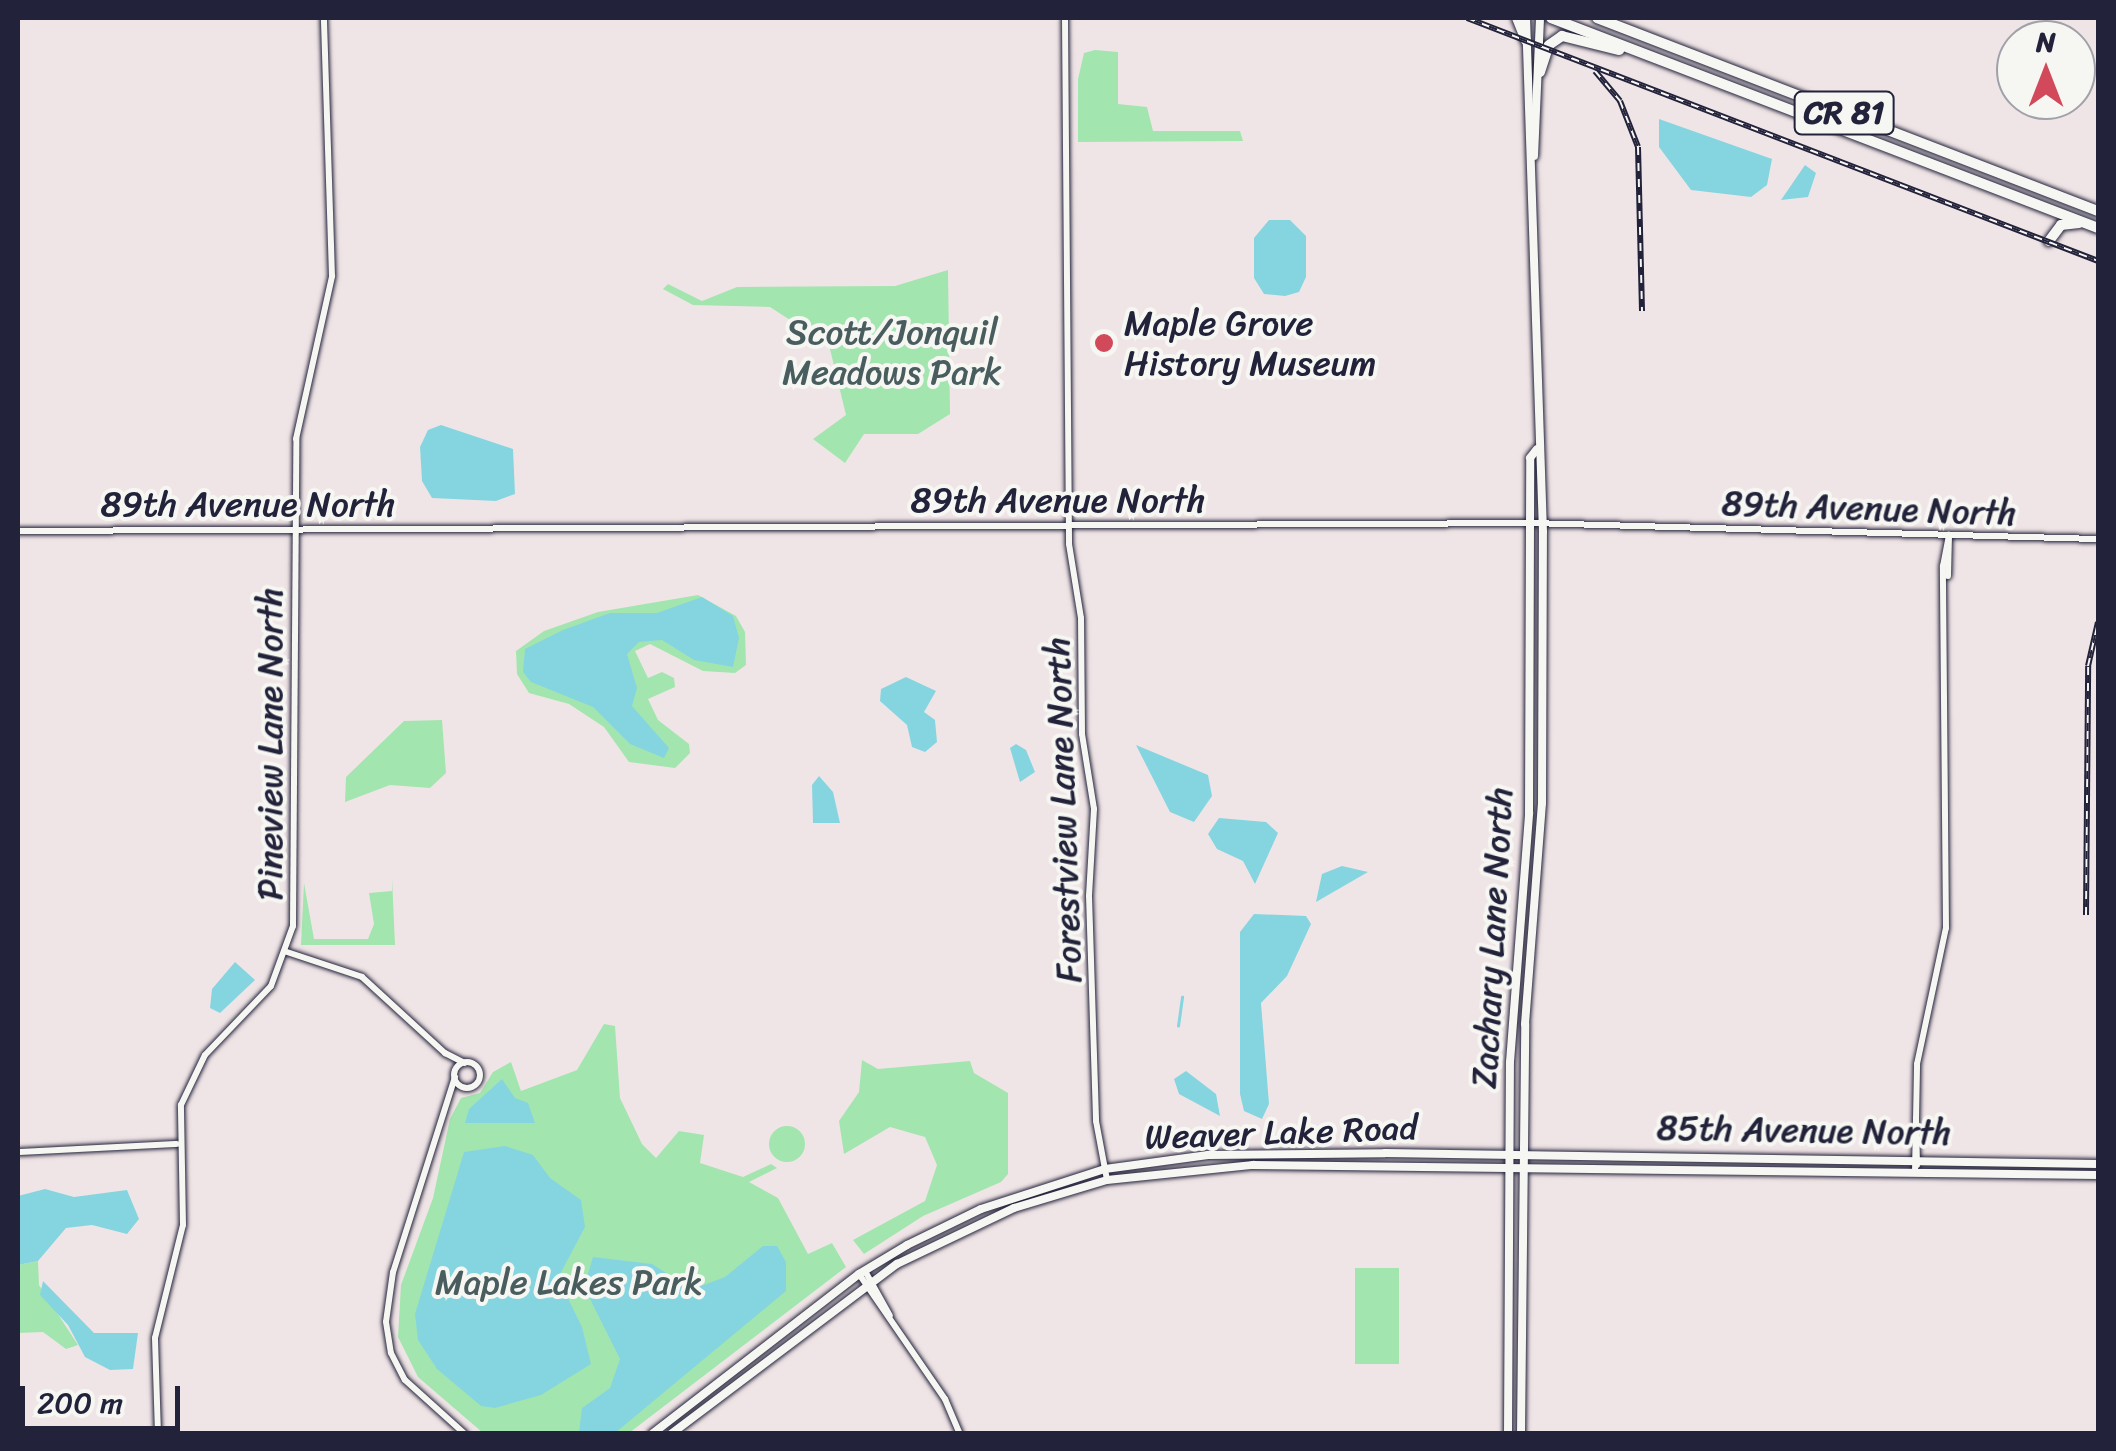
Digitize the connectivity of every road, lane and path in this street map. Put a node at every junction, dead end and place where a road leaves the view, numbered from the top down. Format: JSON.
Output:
{"nodes":[{"id":1,"x":324,"y":18,"type":"edge"},
{"id":2,"x":1064,"y":18,"type":"edge"},
{"id":3,"x":1517,"y":18,"type":"edge"},
{"id":4,"x":1526,"y":18,"type":"edge"},
{"id":5,"x":1540,"y":18,"type":"edge"},
{"id":6,"x":1551,"y":18,"type":"edge"},
{"id":7,"x":1599,"y":18,"type":"edge"},
{"id":8,"x":1526,"y":40,"type":"junction"},
{"id":9,"x":1672,"y":64,"type":"junction"},
{"id":10,"x":1540,"y":72,"type":"junction"},
{"id":11,"x":1534,"y":156,"type":"junction"},
{"id":12,"x":2098,"y":211,"type":"edge"},
{"id":13,"x":2058,"y":212,"type":"junction"},
{"id":14,"x":2086,"y":224,"type":"junction"},
{"id":15,"x":2098,"y":228,"type":"edge"},
{"id":16,"x":1537,"y":448,"type":"junction"},
{"id":17,"x":1531,"y":523,"type":"junction"},
{"id":18,"x":1543,"y":524,"type":"junction"},
{"id":19,"x":1069,"y":525,"type":"junction"},
{"id":20,"x":297,"y":528,"type":"junction"},
{"id":21,"x":18,"y":531,"type":"edge"},
{"id":22,"x":1948,"y":535,"type":"junction"},
{"id":23,"x":2098,"y":539,"type":"edge"},
{"id":24,"x":287,"y":952,"type":"junction"},
{"id":25,"x":1515,"y":990,"type":"junction"},
{"id":26,"x":1525,"y":1036,"type":"junction"},
{"id":27,"x":445,"y":1053,"type":"junction"},
{"id":28,"x":464,"y":1063,"type":"junction"},
{"id":29,"x":455,"y":1075,"type":"junction"},
{"id":30,"x":465,"y":1088,"type":"junction"},
{"id":31,"x":448,"y":1097,"type":"junction"},
{"id":32,"x":177,"y":1144,"type":"junction"},
{"id":33,"x":18,"y":1152,"type":"edge"},
{"id":34,"x":1509,"y":1153,"type":"junction"},
{"id":35,"x":1523,"y":1153,"type":"junction"},
{"id":36,"x":1915,"y":1160,"type":"junction"},
{"id":37,"x":2098,"y":1164,"type":"edge"},
{"id":38,"x":1509,"y":1165,"type":"junction"},
{"id":39,"x":1523,"y":1166,"type":"junction"},
{"id":40,"x":1105,"y":1169,"type":"junction"},
{"id":41,"x":1915,"y":1172,"type":"junction"},
{"id":42,"x":2098,"y":1175,"type":"edge"},
{"id":43,"x":1107,"y":1180,"type":"junction"},
{"id":44,"x":862,"y":1272,"type":"junction"},
{"id":45,"x":868,"y":1283,"type":"junction"},
{"id":46,"x":158,"y":1434,"type":"edge"},
{"id":47,"x":465,"y":1434,"type":"edge"},
{"id":48,"x":652,"y":1434,"type":"edge"},
{"id":49,"x":671,"y":1434,"type":"edge"},
{"id":50,"x":960,"y":1434,"type":"edge"},
{"id":51,"x":1508,"y":1434,"type":"edge"},
{"id":52,"x":1522,"y":1434,"type":"edge"}],
"edges":[{"from":1,"to":20,"type":"street","name":"Pineview Lane North"},
{"from":2,"to":19,"type":"street","name":"Forestview Lane North"},
{"from":3,"to":8,"type":"highway"},
{"from":4,"to":8,"type":"main road","name":"Zachary Lane North"},
{"from":5,"to":10,"type":"main road","name":"Zachary Lane North"},
{"from":6,"to":9,"type":"highway","number":"CR 81"},
{"from":7,"to":12,"type":"highway","number":"CR 81"},
{"from":8,"to":11,"type":"main road","name":"Zachary Lane North"},
{"from":9,"to":10,"type":"highway"},
{"from":9,"to":13,"type":"highway","number":"CR 81"},
{"from":10,"to":11,"type":"main road","name":"Zachary Lane North"},
{"from":11,"to":16,"type":"main road","name":"Zachary Lane North"},
{"from":13,"to":14,"type":"highway","number":"CR 81"},
{"from":13,"to":14,"type":"highway"},
{"from":14,"to":15,"type":"highway","number":"CR 81"},
{"from":16,"to":17,"type":"main road","name":"Zachary Lane North"},
{"from":16,"to":18,"type":"main road","name":"Zachary Lane North"},
{"from":17,"to":18,"type":"street","name":"89th Avenue North"},
{"from":17,"to":19,"type":"street","name":"89th Avenue North"},
{"from":17,"to":25,"type":"main road","name":"Zachary Lane North"},
{"from":18,"to":22,"type":"street","name":"89th Avenue North"},
{"from":18,"to":26,"type":"main road","name":"Zachary Lane North"},
{"from":19,"to":20,"type":"street","name":"89th Avenue North"},
{"from":19,"to":40,"type":"street","name":"Forestview Lane North"},
{"from":20,"to":21,"type":"street","name":"89th Avenue North"},
{"from":20,"to":24,"type":"street","name":"Pineview Lane North"},
{"from":22,"to":23,"type":"street","name":"89th Avenue North"},
{"from":22,"to":36,"type":"street"},
{"from":24,"to":27,"type":"street"},
{"from":24,"to":32,"type":"street","name":"Pineview Lane North"},
{"from":25,"to":26,"type":"main road"},
{"from":25,"to":34,"type":"main road","name":"Zachary Lane North"},
{"from":26,"to":35,"type":"main road","name":"Zachary Lane North"},
{"from":27,"to":28,"type":"street"},
{"from":27,"to":29,"type":"street"},
{"from":28,"to":29,"type":"street"},
{"from":28,"to":30,"type":"street"},
{"from":29,"to":30,"type":"street"},
{"from":29,"to":31,"type":"street"},
{"from":30,"to":31,"type":"street"},
{"from":31,"to":47,"type":"street"},
{"from":32,"to":33,"type":"street"},
{"from":32,"to":46,"type":"street","name":"Pineview Lane North"},
{"from":34,"to":35,"type":"main road","name":"85th Avenue North"},
{"from":34,"to":38,"type":"main road","name":"Zachary Lane North"},
{"from":34,"to":40,"type":"main road","name":"Weaver Lake Road"},
{"from":35,"to":36,"type":"main road","name":"85th Avenue North"},
{"from":35,"to":39,"type":"main road","name":"Zachary Lane North"},
{"from":36,"to":37,"type":"main road","name":"85th Avenue North"},
{"from":36,"to":41,"type":"street"},
{"from":38,"to":39,"type":"main road","name":"Weaver Lake Road"},
{"from":38,"to":43,"type":"main road","name":"Weaver Lake Road"},
{"from":38,"to":51,"type":"main road","name":"Zachary Lane North"},
{"from":39,"to":41,"type":"main road","name":"85th Avenue North"},
{"from":39,"to":52,"type":"main road","name":"Zachary Lane North"},
{"from":40,"to":43,"type":"street","name":"Forestview Lane North"},
{"from":40,"to":44,"type":"main road","name":"Weaver Lake Road"},
{"from":41,"to":42,"type":"main road","name":"85th Avenue North"},
{"from":43,"to":45,"type":"main road","name":"Weaver Lake Road"},
{"from":44,"to":45,"type":"street"},
{"from":44,"to":48,"type":"main road","name":"Weaver Lake Road"},
{"from":45,"to":49,"type":"main road","name":"Weaver Lake Road"},
{"from":45,"to":50,"type":"street"}]}
